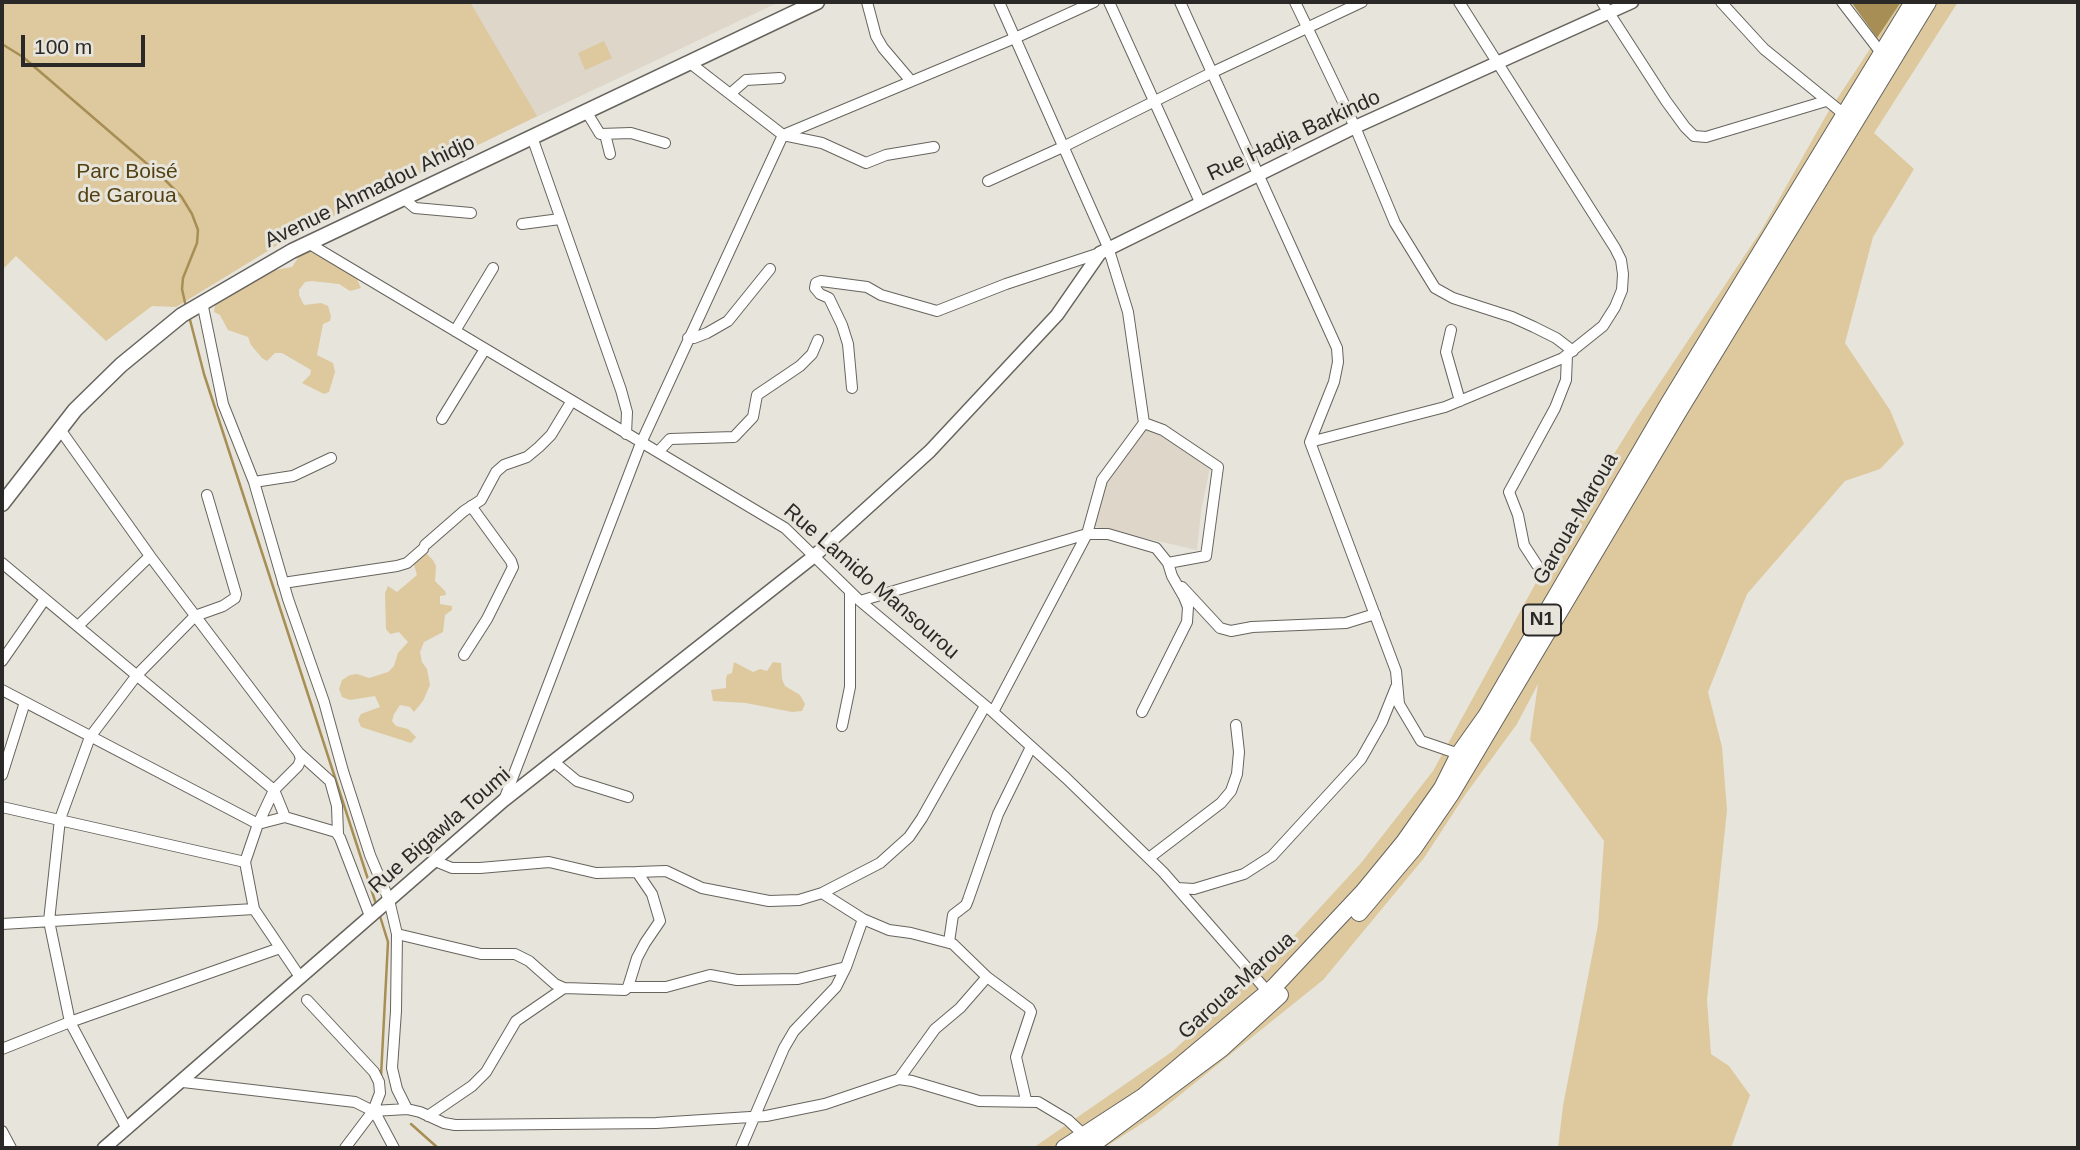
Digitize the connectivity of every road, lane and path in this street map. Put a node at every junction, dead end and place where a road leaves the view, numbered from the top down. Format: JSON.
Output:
{"nodes":[{"id":1,"x":817,"y":2,"type":"edge"},
{"id":2,"x":867,"y":2,"type":"edge"},
{"id":3,"x":999,"y":2,"type":"edge"},
{"id":4,"x":1094,"y":2,"type":"edge"},
{"id":5,"x":1110,"y":2,"type":"edge"},
{"id":6,"x":1180,"y":2,"type":"edge"},
{"id":7,"x":1295,"y":2,"type":"edge"},
{"id":8,"x":1362,"y":2,"type":"edge"},
{"id":9,"x":1459,"y":2,"type":"edge"},
{"id":10,"x":1632,"y":2,"type":"edge"},
{"id":11,"x":1721,"y":2,"type":"edge"},
{"id":12,"x":1842,"y":2,"type":"edge"},
{"id":13,"x":1913,"y":2,"type":"edge"},
{"id":14,"x":1928,"y":2,"type":"edge"},
{"id":15,"x":1606,"y":7,"type":"edge"},
{"id":16,"x":1307,"y":28,"type":"junction"},
{"id":17,"x":1015,"y":38,"type":"junction"},
{"id":18,"x":1882,"y":54,"type":"junction"},
{"id":19,"x":690,"y":63,"type":"junction"},
{"id":20,"x":1498,"y":63,"type":"junction"},
{"id":21,"x":1211,"y":73,"type":"junction"},
{"id":22,"x":780,"y":78,"type":"dead end"},
{"id":23,"x":911,"y":81,"type":"junction"},
{"id":24,"x":731,"y":93,"type":"junction"},
{"id":25,"x":1826,"y":100,"type":"junction"},
{"id":26,"x":1153,"y":102,"type":"junction"},
{"id":27,"x":586,"y":111,"type":"junction"},
{"id":28,"x":1845,"y":115,"type":"junction"},
{"id":29,"x":1355,"y":127,"type":"junction"},
{"id":30,"x":605,"y":134,"type":"junction"},
{"id":31,"x":783,"y":135,"type":"junction"},
{"id":32,"x":532,"y":137,"type":"junction"},
{"id":33,"x":665,"y":143,"type":"dead end"},
{"id":34,"x":1065,"y":146,"type":"junction"},
{"id":35,"x":934,"y":147,"type":"dead end"},
{"id":36,"x":610,"y":154,"type":"dead end"},
{"id":37,"x":1259,"y":173,"type":"junction"},
{"id":38,"x":988,"y":181,"type":"dead end"},
{"id":39,"x":404,"y":198,"type":"junction"},
{"id":40,"x":1200,"y":202,"type":"junction"},
{"id":41,"x":471,"y":213,"type":"dead end"},
{"id":42,"x":560,"y":219,"type":"junction"},
{"id":43,"x":522,"y":223,"type":"dead end"},
{"id":44,"x":309,"y":243,"type":"junction"},
{"id":45,"x":1104,"y":250,"type":"junction"},
{"id":46,"x":493,"y":268,"type":"dead end"},
{"id":47,"x":771,"y":269,"type":"dead end"},
{"id":48,"x":200,"y":304,"type":"junction"},
{"id":49,"x":1451,"y":330,"type":"dead end"},
{"id":50,"x":455,"y":331,"type":"junction"},
{"id":51,"x":688,"y":338,"type":"junction"},
{"id":52,"x":818,"y":340,"type":"dead end"},
{"id":53,"x":485,"y":349,"type":"junction"},
{"id":54,"x":1570,"y":353,"type":"junction"},
{"id":55,"x":852,"y":388,"type":"dead end"},
{"id":56,"x":1460,"y":401,"type":"junction"},
{"id":57,"x":571,"y":402,"type":"junction"},
{"id":58,"x":442,"y":419,"type":"dead end"},
{"id":59,"x":1144,"y":423,"type":"junction"},
{"id":60,"x":59,"y":428,"type":"junction"},
{"id":61,"x":626,"y":435,"type":"junction"},
{"id":62,"x":1310,"y":442,"type":"junction"},
{"id":63,"x":641,"y":443,"type":"junction"},
{"id":64,"x":659,"y":451,"type":"junction"},
{"id":65,"x":331,"y":458,"type":"dead end"},
{"id":66,"x":254,"y":482,"type":"junction"},
{"id":67,"x":207,"y":495,"type":"dead end"},
{"id":68,"x":2,"y":504,"type":"edge"},
{"id":69,"x":471,"y":506,"type":"junction"},
{"id":70,"x":1087,"y":534,"type":"junction"},
{"id":71,"x":150,"y":556,"type":"junction"},
{"id":72,"x":813,"y":557,"type":"junction"},
{"id":73,"x":2,"y":563,"type":"edge"},
{"id":74,"x":1168,"y":563,"type":"junction"},
{"id":75,"x":1537,"y":565,"type":"dead end"},
{"id":76,"x":1172,"y":576,"type":"junction"},
{"id":77,"x":283,"y":583,"type":"junction"},
{"id":78,"x":850,"y":592,"type":"junction"},
{"id":79,"x":45,"y":599,"type":"junction"},
{"id":80,"x":860,"y":601,"type":"junction"},
{"id":81,"x":1375,"y":614,"type":"junction"},
{"id":82,"x":195,"y":616,"type":"junction"},
{"id":83,"x":78,"y":626,"type":"junction"},
{"id":84,"x":464,"y":655,"type":"dead end"},
{"id":85,"x":2,"y":661,"type":"edge"},
{"id":86,"x":137,"y":676,"type":"junction"},
{"id":87,"x":1397,"y":683,"type":"junction"},
{"id":88,"x":2,"y":690,"type":"edge"},
{"id":89,"x":25,"y":702,"type":"junction"},
{"id":90,"x":989,"y":709,"type":"junction"},
{"id":91,"x":1142,"y":712,"type":"dead end"},
{"id":92,"x":1236,"y":725,"type":"dead end"},
{"id":93,"x":842,"y":726,"type":"dead end"},
{"id":94,"x":90,"y":737,"type":"junction"},
{"id":95,"x":1031,"y":747,"type":"junction"},
{"id":96,"x":299,"y":753,"type":"junction"},
{"id":97,"x":1459,"y":754,"type":"junction"},
{"id":98,"x":552,"y":761,"type":"junction"},
{"id":99,"x":2,"y":775,"type":"edge"},
{"id":100,"x":274,"y":790,"type":"junction"},
{"id":101,"x":628,"y":797,"type":"dead end"},
{"id":102,"x":503,"y":801,"type":"junction"},
{"id":103,"x":2,"y":807,"type":"edge"},
{"id":104,"x":285,"y":817,"type":"junction"},
{"id":105,"x":60,"y":819,"type":"junction"},
{"id":106,"x":258,"y":824,"type":"junction"},
{"id":107,"x":338,"y":834,"type":"junction"},
{"id":108,"x":1149,"y":858,"type":"junction"},
{"id":109,"x":435,"y":861,"type":"junction"},
{"id":110,"x":245,"y":862,"type":"junction"},
{"id":111,"x":637,"y":872,"type":"junction"},
{"id":112,"x":1177,"y":888,"type":"junction"},
{"id":113,"x":822,"y":893,"type":"junction"},
{"id":114,"x":388,"y":902,"type":"junction"},
{"id":115,"x":254,"y":909,"type":"junction"},
{"id":116,"x":372,"y":914,"type":"junction"},
{"id":117,"x":863,"y":919,"type":"junction"},
{"id":118,"x":49,"y":921,"type":"junction"},
{"id":119,"x":2,"y":925,"type":"edge"},
{"id":120,"x":397,"y":934,"type":"junction"},
{"id":121,"x":949,"y":942,"type":"junction"},
{"id":122,"x":280,"y":948,"type":"junction"},
{"id":123,"x":846,"y":967,"type":"junction"},
{"id":124,"x":300,"y":977,"type":"junction"},
{"id":125,"x":987,"y":977,"type":"junction"},
{"id":126,"x":628,"y":987,"type":"junction"},
{"id":127,"x":564,"y":988,"type":"junction"},
{"id":128,"x":1268,"y":992,"type":"junction"},
{"id":129,"x":307,"y":1000,"type":"dead end"},
{"id":130,"x":70,"y":1022,"type":"junction"},
{"id":131,"x":2,"y":1037,"type":"edge"},
{"id":132,"x":3,"y":1049,"type":"edge"},
{"id":133,"x":899,"y":1079,"type":"junction"},
{"id":134,"x":183,"y":1082,"type":"junction"},
{"id":135,"x":1026,"y":1100,"type":"junction"},
{"id":136,"x":407,"y":1109,"type":"junction"},
{"id":137,"x":373,"y":1111,"type":"junction"},
{"id":138,"x":428,"y":1116,"type":"junction"},
{"id":139,"x":754,"y":1116,"type":"junction"},
{"id":140,"x":127,"y":1129,"type":"junction"},
{"id":141,"x":2,"y":1131,"type":"edge"},
{"id":142,"x":1086,"y":1142,"type":"edge"},
{"id":143,"x":11,"y":1148,"type":"edge"},
{"id":144,"x":104,"y":1148,"type":"edge"},
{"id":145,"x":345,"y":1148,"type":"edge"},
{"id":146,"x":394,"y":1148,"type":"edge"},
{"id":147,"x":741,"y":1148,"type":"edge"},
{"id":148,"x":1064,"y":1148,"type":"edge"}],
"edges":[{"from":1,"to":19,"type":"main road","name":"Avenue Ahmadou Ahidjo"},
{"from":2,"to":23,"type":"street"},
{"from":3,"to":17,"type":"street"},
{"from":4,"to":17,"type":"street"},
{"from":5,"to":26,"type":"street"},
{"from":6,"to":21,"type":"street"},
{"from":7,"to":16,"type":"street"},
{"from":8,"to":16,"type":"street"},
{"from":9,"to":20,"type":"street"},
{"from":10,"to":15,"type":"street","name":"Rue Hadja Barkindo"},
{"from":11,"to":25,"type":"street"},
{"from":12,"to":18,"type":"street"},
{"from":13,"to":18,"type":"highway","name":"Garoua-Maroua","number":"N1"},
{"from":14,"to":142,"type":"highway","name":"Garoua-Maroua","number":"N1"},
{"from":15,"to":20,"type":"street","name":"Rue Hadja Barkindo"},
{"from":15,"to":25,"type":"street"},
{"from":16,"to":21,"type":"street"},
{"from":16,"to":29,"type":"street"},
{"from":17,"to":23,"type":"street"},
{"from":17,"to":34,"type":"street"},
{"from":18,"to":28,"type":"highway","name":"Garoua-Maroua","number":"N1"},
{"from":19,"to":24,"type":"street"},
{"from":19,"to":27,"type":"main road","name":"Avenue Ahmadou Ahidjo"},
{"from":20,"to":29,"type":"street","name":"Rue Hadja Barkindo"},
{"from":20,"to":54,"type":"street"},
{"from":21,"to":26,"type":"street"},
{"from":21,"to":37,"type":"street"},
{"from":22,"to":24,"type":"street"},
{"from":23,"to":31,"type":"street"},
{"from":24,"to":31,"type":"street"},
{"from":25,"to":28,"type":"street"},
{"from":26,"to":34,"type":"street"},
{"from":26,"to":40,"type":"street"},
{"from":27,"to":30,"type":"street"},
{"from":27,"to":32,"type":"main road","name":"Avenue Ahmadou Ahidjo"},
{"from":28,"to":97,"type":"highway","name":"Garoua-Maroua","number":"N1"},
{"from":29,"to":37,"type":"street","name":"Rue Hadja Barkindo"},
{"from":29,"to":54,"type":"street"},
{"from":30,"to":33,"type":"street"},
{"from":30,"to":36,"type":"street"},
{"from":31,"to":35,"type":"street"},
{"from":31,"to":51,"type":"street"},
{"from":32,"to":39,"type":"main road","name":"Avenue Ahmadou Ahidjo"},
{"from":32,"to":42,"type":"street"},
{"from":34,"to":38,"type":"street"},
{"from":34,"to":45,"type":"street"},
{"from":37,"to":40,"type":"street","name":"Rue Hadja Barkindo"},
{"from":37,"to":62,"type":"street"},
{"from":39,"to":41,"type":"street"},
{"from":39,"to":44,"type":"main road","name":"Avenue Ahmadou Ahidjo"},
{"from":40,"to":45,"type":"street","name":"Rue Hadja Barkindo"},
{"from":42,"to":43,"type":"street"},
{"from":42,"to":61,"type":"street"},
{"from":44,"to":48,"type":"main road","name":"Avenue Ahmadou Ahidjo"},
{"from":44,"to":50,"type":"street","name":"Rue Lamido Mansourou"},
{"from":45,"to":55,"type":"street"},
{"from":45,"to":59,"type":"street"},
{"from":45,"to":72,"type":"street","name":"Rue Bigawla Toumi"},
{"from":46,"to":50,"type":"street"},
{"from":47,"to":51,"type":"street"},
{"from":48,"to":60,"type":"main road","name":"Avenue Ahmadou Ahidjo"},
{"from":48,"to":66,"type":"street"},
{"from":49,"to":56,"type":"street"},
{"from":50,"to":53,"type":"street","name":"Rue Lamido Mansourou"},
{"from":51,"to":63,"type":"street"},
{"from":52,"to":64,"type":"street"},
{"from":53,"to":57,"type":"street","name":"Rue Lamido Mansourou"},
{"from":53,"to":58,"type":"street"},
{"from":54,"to":56,"type":"street"},
{"from":54,"to":75,"type":"street"},
{"from":56,"to":62,"type":"street"},
{"from":57,"to":61,"type":"street","name":"Rue Lamido Mansourou"},
{"from":57,"to":69,"type":"street"},
{"from":59,"to":70,"type":"street"},
{"from":59,"to":74,"type":"street"},
{"from":60,"to":68,"type":"main road","name":"Avenue Ahmadou Ahidjo"},
{"from":60,"to":71,"type":"street"},
{"from":61,"to":63,"type":"street","name":"Rue Lamido Mansourou"},
{"from":62,"to":81,"type":"street"},
{"from":63,"to":64,"type":"street","name":"Rue Lamido Mansourou"},
{"from":63,"to":102,"type":"street"},
{"from":64,"to":72,"type":"street","name":"Rue Lamido Mansourou"},
{"from":65,"to":66,"type":"street"},
{"from":66,"to":77,"type":"street"},
{"from":67,"to":82,"type":"street"},
{"from":69,"to":77,"type":"street"},
{"from":69,"to":84,"type":"street"},
{"from":70,"to":74,"type":"street"},
{"from":70,"to":80,"type":"street"},
{"from":70,"to":90,"type":"street"},
{"from":71,"to":82,"type":"street"},
{"from":71,"to":83,"type":"street"},
{"from":72,"to":78,"type":"street","name":"Rue Lamido Mansourou"},
{"from":72,"to":98,"type":"street","name":"Rue Bigawla Toumi"},
{"from":73,"to":79,"type":"street"},
{"from":74,"to":76,"type":"street"},
{"from":76,"to":81,"type":"street"},
{"from":76,"to":91,"type":"street"},
{"from":77,"to":114,"type":"street"},
{"from":78,"to":80,"type":"street","name":"Rue Lamido Mansourou"},
{"from":78,"to":93,"type":"street"},
{"from":79,"to":83,"type":"street"},
{"from":79,"to":85,"type":"street"},
{"from":80,"to":90,"type":"street","name":"Rue Lamido Mansourou"},
{"from":81,"to":87,"type":"street"},
{"from":82,"to":86,"type":"street"},
{"from":82,"to":96,"type":"street"},
{"from":83,"to":86,"type":"street"},
{"from":86,"to":94,"type":"street"},
{"from":86,"to":100,"type":"street"},
{"from":87,"to":97,"type":"street"},
{"from":87,"to":112,"type":"street"},
{"from":88,"to":89,"type":"street"},
{"from":89,"to":94,"type":"street"},
{"from":89,"to":99,"type":"street"},
{"from":90,"to":95,"type":"street","name":"Rue Lamido Mansourou"},
{"from":90,"to":113,"type":"street"},
{"from":92,"to":108,"type":"street"},
{"from":94,"to":105,"type":"street"},
{"from":94,"to":106,"type":"street"},
{"from":95,"to":108,"type":"street","name":"Rue Lamido Mansourou"},
{"from":95,"to":121,"type":"street"},
{"from":96,"to":100,"type":"street"},
{"from":96,"to":107,"type":"street"},
{"from":97,"to":128,"type":"highway","name":"Garoua-Maroua","number":"N1"},
{"from":98,"to":101,"type":"street"},
{"from":98,"to":102,"type":"street","name":"Rue Bigawla Toumi"},
{"from":100,"to":104,"type":"street"},
{"from":100,"to":106,"type":"street"},
{"from":102,"to":109,"type":"street","name":"Rue Bigawla Toumi"},
{"from":103,"to":105,"type":"street"},
{"from":104,"to":106,"type":"street"},
{"from":104,"to":107,"type":"street"},
{"from":105,"to":110,"type":"street"},
{"from":105,"to":118,"type":"street"},
{"from":106,"to":110,"type":"street"},
{"from":107,"to":116,"type":"street"},
{"from":108,"to":112,"type":"street","name":"Rue Lamido Mansourou"},
{"from":109,"to":111,"type":"street"},
{"from":109,"to":114,"type":"street","name":"Rue Bigawla Toumi"},
{"from":110,"to":115,"type":"street"},
{"from":111,"to":113,"type":"street"},
{"from":111,"to":126,"type":"street"},
{"from":112,"to":128,"type":"street","name":"Rue Lamido Mansourou"},
{"from":113,"to":117,"type":"street"},
{"from":114,"to":116,"type":"street","name":"Rue Bigawla Toumi"},
{"from":114,"to":120,"type":"street"},
{"from":115,"to":118,"type":"street"},
{"from":115,"to":122,"type":"street"},
{"from":116,"to":124,"type":"street","name":"Rue Bigawla Toumi"},
{"from":117,"to":121,"type":"street"},
{"from":117,"to":123,"type":"street"},
{"from":118,"to":119,"type":"street"},
{"from":118,"to":130,"type":"street"},
{"from":120,"to":127,"type":"street"},
{"from":120,"to":136,"type":"street"},
{"from":121,"to":125,"type":"street"},
{"from":122,"to":124,"type":"street"},
{"from":122,"to":130,"type":"street"},
{"from":123,"to":126,"type":"street"},
{"from":123,"to":139,"type":"street"},
{"from":124,"to":134,"type":"street","name":"Rue Bigawla Toumi"},
{"from":125,"to":133,"type":"street"},
{"from":125,"to":135,"type":"street"},
{"from":126,"to":127,"type":"street"},
{"from":127,"to":138,"type":"street"},
{"from":128,"to":142,"type":"highway","name":"Garoua-Maroua","number":"N1"},
{"from":129,"to":137,"type":"street"},
{"from":130,"to":132,"type":"street"},
{"from":130,"to":140,"type":"street"},
{"from":131,"to":132,"type":"street"},
{"from":133,"to":135,"type":"street"},
{"from":133,"to":139,"type":"street"},
{"from":134,"to":137,"type":"street"},
{"from":134,"to":140,"type":"street","name":"Rue Bigawla Toumi"},
{"from":135,"to":142,"type":"street"},
{"from":136,"to":137,"type":"street"},
{"from":136,"to":138,"type":"street"},
{"from":137,"to":145,"type":"street"},
{"from":137,"to":146,"type":"street"},
{"from":138,"to":139,"type":"street"},
{"from":139,"to":147,"type":"street"},
{"from":140,"to":144,"type":"street","name":"Rue Bigawla Toumi"},
{"from":141,"to":143,"type":"street"},
{"from":142,"to":148,"type":"highway","name":"Garoua-Maroua","number":"N1"}]}
